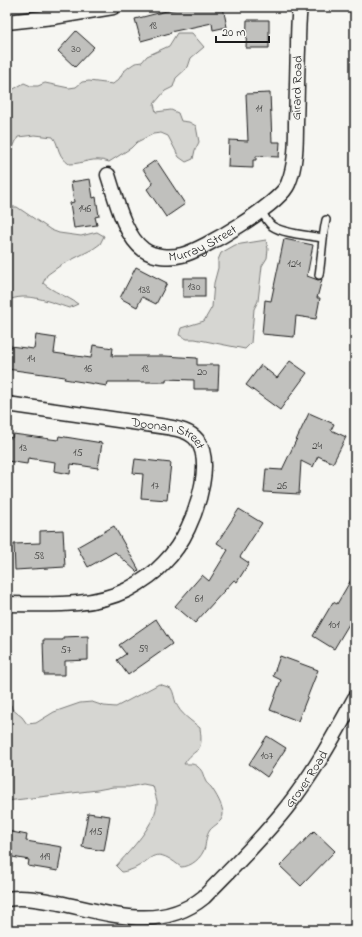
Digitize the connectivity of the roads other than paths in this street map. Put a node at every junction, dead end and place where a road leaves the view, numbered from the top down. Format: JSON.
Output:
{"nodes":[{"id":1,"x":113,"y":7,"type":"edge"},
{"id":2,"x":300,"y":7,"type":"edge"},
{"id":3,"x":7,"y":22,"type":"edge"},
{"id":4,"x":296,"y":144,"type":"joint"},
{"id":5,"x":108,"y":175,"type":"dead end"},
{"id":6,"x":261,"y":210,"type":"junction"},
{"id":7,"x":326,"y":220,"type":"dead end"},
{"id":8,"x":322,"y":238,"type":"junction"},
{"id":9,"x":319,"y":275,"type":"dead end"},
{"id":10,"x":7,"y":404,"type":"edge"},
{"id":11,"x":7,"y":604,"type":"edge"},
{"id":12,"x":355,"y":698,"type":"edge"},
{"id":13,"x":7,"y":900,"type":"edge"}],
"edges":[{"from":1,"to":3,"type":"street"},
{"from":2,"to":4,"type":"street","name":"Girard Road"},
{"from":4,"to":6,"type":"street","name":"Murray Street"},
{"from":5,"to":6,"type":"street","name":"Murray Street"},
{"from":6,"to":8,"type":"lane"},
{"from":7,"to":8,"type":"lane"},
{"from":8,"to":9,"type":"lane"},
{"from":10,"to":11,"type":"street","name":"Doonan Street"},
{"from":12,"to":13,"type":"street","name":"Grover Road"}]}
